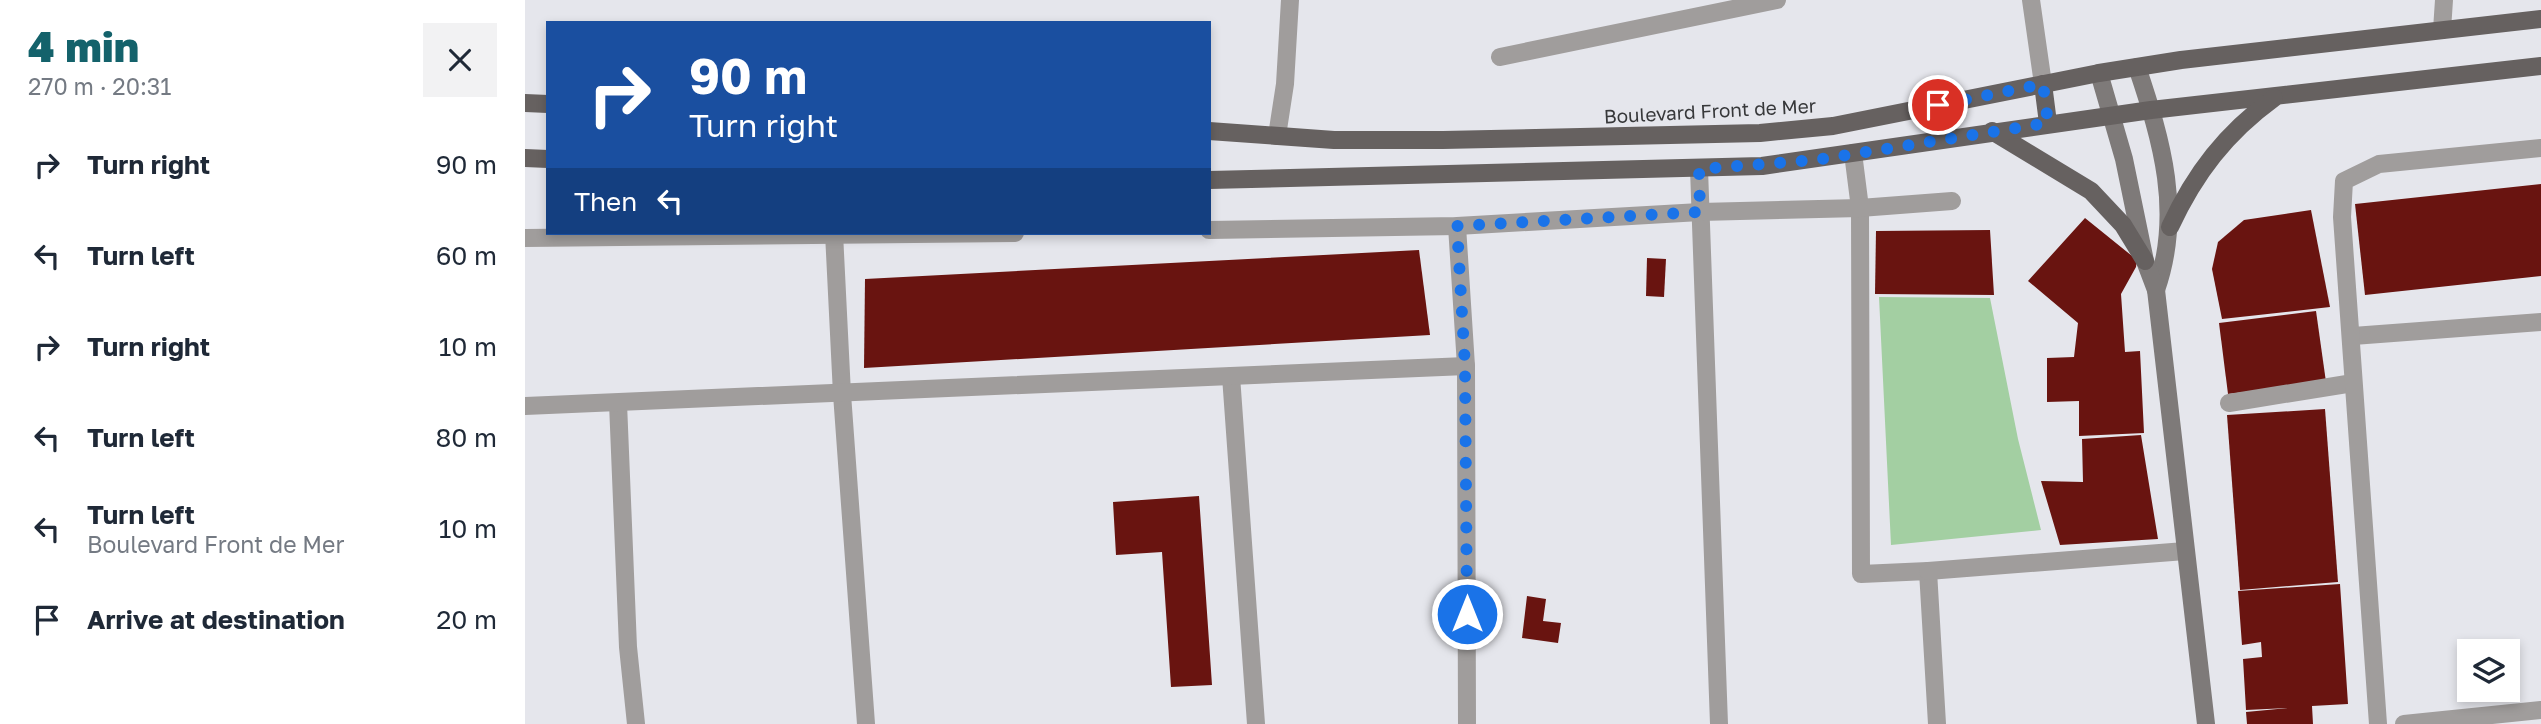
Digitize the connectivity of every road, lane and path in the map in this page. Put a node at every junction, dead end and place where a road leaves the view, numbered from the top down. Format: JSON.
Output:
{"nodes":[{"id":1,"x":1290,"y":0,"type":"edge"},
{"id":2,"x":1777,"y":0,"type":"edge"},
{"id":3,"x":2031,"y":0,"type":"edge"},
{"id":4,"x":2444,"y":0,"type":"edge"},
{"id":5,"x":2541,"y":19,"type":"edge"},
{"id":6,"x":2442,"y":30,"type":"junction"},
{"id":7,"x":1500,"y":57,"type":"dead end"},
{"id":8,"x":2541,"y":66,"type":"edge"},
{"id":9,"x":2137,"y":67,"type":"junction"},
{"id":10,"x":2099,"y":73,"type":"junction"},
{"id":11,"x":2043,"y":84,"type":"junction"},
{"id":12,"x":2275,"y":97,"type":"junction"},
{"id":13,"x":525,"y":103,"type":"edge"},
{"id":14,"x":546,"y":104,"type":"edge"},
{"id":15,"x":2151,"y":110,"type":"junction"},
{"id":16,"x":2113,"y":116,"type":"junction"},
{"id":17,"x":2048,"y":123,"type":"junction"},
{"id":18,"x":1211,"y":131,"type":"edge"},
{"id":19,"x":1992,"y":131,"type":"junction"},
{"id":20,"x":1277,"y":136,"type":"junction"},
{"id":21,"x":2541,"y":148,"type":"edge"},
{"id":22,"x":1853,"y":153,"type":"junction"},
{"id":23,"x":525,"y":158,"type":"edge"},
{"id":24,"x":546,"y":159,"type":"edge"},
{"id":25,"x":1699,"y":169,"type":"junction"},
{"id":26,"x":1211,"y":180,"type":"edge"},
{"id":27,"x":1952,"y":201,"type":"dead end"},
{"id":28,"x":1860,"y":208,"type":"junction"},
{"id":29,"x":1700,"y":212,"type":"junction"},
{"id":30,"x":1457,"y":226,"type":"junction"},
{"id":31,"x":2170,"y":227,"type":"junction"},
{"id":32,"x":1211,"y":230,"type":"edge"},
{"id":33,"x":757,"y":235,"type":"edge"},
{"id":34,"x":834,"y":235,"type":"edge"},
{"id":35,"x":525,"y":238,"type":"edge"},
{"id":36,"x":2145,"y":261,"type":"junction"},
{"id":37,"x":2156,"y":290,"type":"junction"},
{"id":38,"x":2541,"y":322,"type":"edge"},
{"id":39,"x":2353,"y":336,"type":"junction"},
{"id":40,"x":1465,"y":366,"type":"junction"},
{"id":41,"x":1231,"y":376,"type":"junction"},
{"id":42,"x":2354,"y":383,"type":"junction"},
{"id":43,"x":842,"y":394,"type":"junction"},
{"id":44,"x":618,"y":403,"type":"junction"},
{"id":45,"x":2229,"y":403,"type":"dead end"},
{"id":46,"x":525,"y":406,"type":"edge"},
{"id":47,"x":2185,"y":551,"type":"junction"},
{"id":48,"x":1928,"y":571,"type":"junction"},
{"id":49,"x":2541,"y":710,"type":"edge"},
{"id":50,"x":636,"y":724,"type":"edge"},
{"id":51,"x":866,"y":724,"type":"edge"},
{"id":52,"x":1256,"y":724,"type":"edge"},
{"id":53,"x":1467,"y":724,"type":"edge"},
{"id":54,"x":1719,"y":724,"type":"edge"},
{"id":55,"x":1937,"y":724,"type":"edge"},
{"id":56,"x":2206,"y":724,"type":"edge"},
{"id":57,"x":2378,"y":724,"type":"edge"},
{"id":58,"x":2404,"y":724,"type":"edge"}],
"edges":[{"from":1,"to":20,"type":"street"},
{"from":2,"to":7,"type":"street"},
{"from":3,"to":11,"type":"street"},
{"from":4,"to":6,"type":"street"},
{"from":5,"to":6,"type":"main road","name":"Boulevard Front de Mer"},
{"from":6,"to":9,"type":"main road","name":"Boulevard Front de Mer"},
{"from":8,"to":12,"type":"main road"},
{"from":9,"to":10,"type":"main road","name":"Boulevard Front de Mer"},
{"from":9,"to":15,"type":"main road"},
{"from":10,"to":11,"type":"main road","name":"Boulevard Front de Mer"},
{"from":10,"to":16,"type":"main road"},
{"from":11,"to":17,"type":"main road"},
{"from":11,"to":20,"type":"main road","name":"Boulevard Front de Mer"},
{"from":12,"to":15,"type":"main road"},
{"from":12,"to":31,"type":"main road"},
{"from":13,"to":14,"type":"main road"},
{"from":15,"to":16,"type":"main road"},
{"from":15,"to":31,"type":"main road"},
{"from":16,"to":17,"type":"main road"},
{"from":16,"to":36,"type":"main road"},
{"from":17,"to":19,"type":"main road"},
{"from":18,"to":20,"type":"main road","name":"Boulevard Front de Mer"},
{"from":19,"to":22,"type":"main road"},
{"from":19,"to":36,"type":"main road"},
{"from":21,"to":39,"type":"street"},
{"from":22,"to":25,"type":"main road"},
{"from":22,"to":28,"type":"street"},
{"from":23,"to":24,"type":"main road"},
{"from":25,"to":26,"type":"main road"},
{"from":25,"to":29,"type":"street"},
{"from":27,"to":28,"type":"street"},
{"from":28,"to":29,"type":"street"},
{"from":28,"to":48,"type":"street"},
{"from":29,"to":30,"type":"street"},
{"from":29,"to":54,"type":"street"},
{"from":30,"to":32,"type":"street"},
{"from":30,"to":40,"type":"street"},
{"from":31,"to":37,"type":"main road"},
{"from":33,"to":35,"type":"street"},
{"from":34,"to":43,"type":"street"},
{"from":36,"to":37,"type":"main road"},
{"from":37,"to":47,"type":"main road"},
{"from":38,"to":39,"type":"street"},
{"from":39,"to":42,"type":"street"},
{"from":40,"to":41,"type":"street"},
{"from":40,"to":53,"type":"street"},
{"from":41,"to":43,"type":"street"},
{"from":41,"to":52,"type":"street"},
{"from":42,"to":45,"type":"street"},
{"from":42,"to":57,"type":"street"},
{"from":43,"to":44,"type":"street"},
{"from":43,"to":51,"type":"street"},
{"from":44,"to":46,"type":"street"},
{"from":44,"to":50,"type":"street"},
{"from":47,"to":48,"type":"street"},
{"from":47,"to":56,"type":"main road"},
{"from":48,"to":55,"type":"street"},
{"from":49,"to":58,"type":"street"}]}
